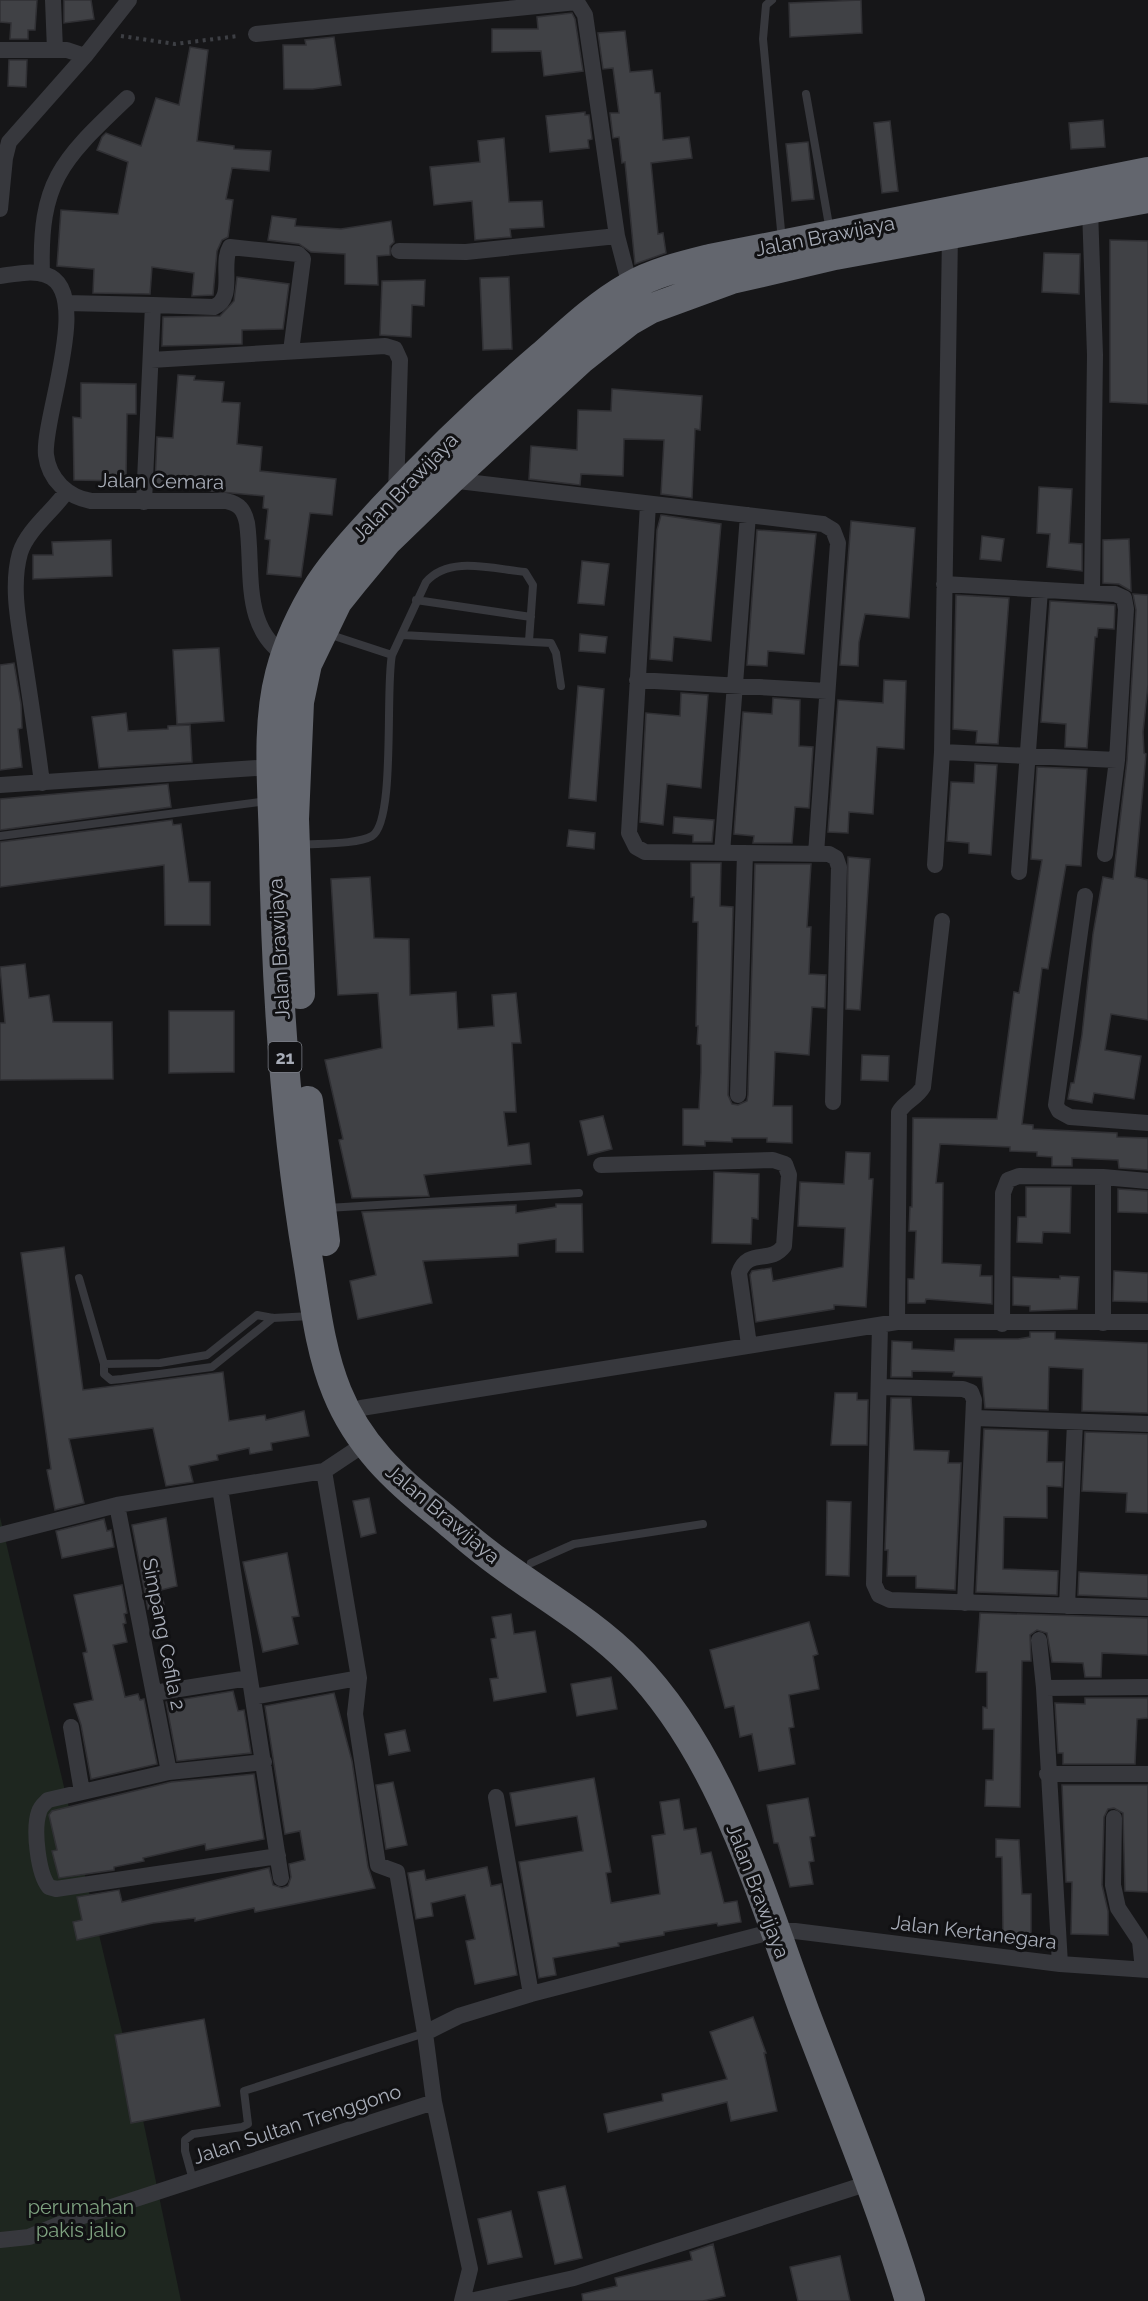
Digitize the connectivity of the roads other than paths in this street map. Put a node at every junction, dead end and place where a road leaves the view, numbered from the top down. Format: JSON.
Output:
{"nodes":[{"id":1,"x":53,"y":0,"type":"edge"},
{"id":2,"x":129,"y":0,"type":"edge"},
{"id":3,"x":772,"y":0,"type":"edge"},
{"id":4,"x":256,"y":34,"type":"road end"},
{"id":5,"x":0,"y":50,"type":"edge"},
{"id":6,"x":55,"y":50,"type":"junction"},
{"id":7,"x":85,"y":56,"type":"junction"},
{"id":8,"x":806,"y":94,"type":"dead end"},
{"id":9,"x":127,"y":98,"type":"dead end"},
{"id":10,"x":1148,"y":172,"type":"edge"},
{"id":11,"x":1148,"y":198,"type":"edge"},
{"id":12,"x":0,"y":209,"type":"edge"},
{"id":13,"x":1090,"y":209,"type":"junction"},
{"id":14,"x":830,"y":234,"type":"junction"},
{"id":15,"x":950,"y":234,"type":"junction"},
{"id":16,"x":616,"y":236,"type":"junction"},
{"id":17,"x":783,"y":244,"type":"junction"},
{"id":18,"x":399,"y":251,"type":"dead end"},
{"id":19,"x":32,"y":273,"type":"junction"},
{"id":20,"x":0,"y":276,"type":"edge"},
{"id":21,"x":630,"y":286,"type":"junction"},
{"id":22,"x":66,"y":303,"type":"junction"},
{"id":23,"x":153,"y":305,"type":"junction"},
{"id":24,"x":291,"y":351,"type":"junction"},
{"id":25,"x":151,"y":360,"type":"junction"},
{"id":26,"x":450,"y":480,"type":"junction"},
{"id":27,"x":67,"y":491,"type":"junction"},
{"id":28,"x":396,"y":495,"type":"junction"},
{"id":29,"x":144,"y":502,"type":"junction"},
{"id":30,"x":648,"y":504,"type":"junction"},
{"id":31,"x":748,"y":515,"type":"junction"},
{"id":32,"x":945,"y":584,"type":"junction"},
{"id":33,"x":1040,"y":590,"type":"junction"},
{"id":34,"x":1092,"y":593,"type":"junction"},
{"id":35,"x":416,"y":600,"type":"junction"},
{"id":36,"x":531,"y":617,"type":"junction"},
{"id":37,"x":310,"y":627,"type":"junction"},
{"id":38,"x":402,"y":635,"type":"junction"},
{"id":39,"x":529,"y":641,"type":"junction"},
{"id":40,"x":392,"y":655,"type":"junction"},
{"id":41,"x":296,"y":662,"type":"junction"},
{"id":42,"x":637,"y":680,"type":"junction"},
{"id":43,"x":735,"y":685,"type":"junction"},
{"id":44,"x":561,"y":686,"type":"dead end"},
{"id":45,"x":827,"y":691,"type":"junction"},
{"id":46,"x":942,"y":752,"type":"junction"},
{"id":47,"x":1029,"y":756,"type":"junction"},
{"id":48,"x":1117,"y":760,"type":"junction"},
{"id":49,"x":272,"y":767,"type":"junction"},
{"id":50,"x":42,"y":783,"type":"junction"},
{"id":51,"x":0,"y":785,"type":"edge"},
{"id":52,"x":273,"y":800,"type":"junction"},
{"id":53,"x":0,"y":836,"type":"edge"},
{"id":54,"x":285,"y":845,"type":"junction"},
{"id":55,"x":722,"y":853,"type":"junction"},
{"id":56,"x":745,"y":853,"type":"junction"},
{"id":57,"x":816,"y":854,"type":"junction"},
{"id":58,"x":1105,"y":854,"type":"dead end"},
{"id":59,"x":935,"y":864,"type":"dead end"},
{"id":60,"x":1019,"y":872,"type":"dead end"},
{"id":61,"x":1085,"y":896,"type":"dead end"},
{"id":62,"x":942,"y":921,"type":"dead end"},
{"id":63,"x":738,"y":1095,"type":"dead end"},
{"id":64,"x":833,"y":1102,"type":"dead end"},
{"id":65,"x":1148,"y":1123,"type":"edge"},
{"id":66,"x":601,"y":1165,"type":"dead end"},
{"id":67,"x":1103,"y":1177,"type":"junction"},
{"id":68,"x":1148,"y":1181,"type":"edge"},
{"id":69,"x":579,"y":1193,"type":"dead end"},
{"id":70,"x":320,"y":1208,"type":"junction"},
{"id":71,"x":79,"y":1278,"type":"dead end"},
{"id":72,"x":317,"y":1315,"type":"junction"},
{"id":73,"x":273,"y":1318,"type":"junction"},
{"id":74,"x":1148,"y":1322,"type":"edge"},
{"id":75,"x":889,"y":1323,"type":"junction"},
{"id":76,"x":1102,"y":1323,"type":"junction"},
{"id":77,"x":1002,"y":1324,"type":"junction"},
{"id":78,"x":749,"y":1345,"type":"junction"},
{"id":79,"x":104,"y":1364,"type":"junction"},
{"id":80,"x":148,"y":1364,"type":"junction"},
{"id":81,"x":150,"y":1376,"type":"junction"},
{"id":82,"x":879,"y":1387,"type":"junction"},
{"id":83,"x":361,"y":1408,"type":"junction"},
{"id":84,"x":974,"y":1418,"type":"junction"},
{"id":85,"x":1076,"y":1422,"type":"junction"},
{"id":86,"x":1148,"y":1424,"type":"edge"},
{"id":87,"x":366,"y":1443,"type":"junction"},
{"id":88,"x":324,"y":1471,"type":"junction"},
{"id":89,"x":220,"y":1488,"type":"junction"},
{"id":90,"x":117,"y":1505,"type":"junction"},
{"id":91,"x":703,"y":1524,"type":"dead end"},
{"id":92,"x":0,"y":1534,"type":"edge"},
{"id":93,"x":531,"y":1563,"type":"junction"},
{"id":94,"x":965,"y":1603,"type":"junction"},
{"id":95,"x":1067,"y":1606,"type":"junction"},
{"id":96,"x":1148,"y":1608,"type":"edge"},
{"id":97,"x":1039,"y":1640,"type":"dead end"},
{"id":98,"x":249,"y":1678,"type":"junction"},
{"id":99,"x":359,"y":1678,"type":"junction"},
{"id":100,"x":1148,"y":1687,"type":"edge"},
{"id":101,"x":1044,"y":1688,"type":"junction"},
{"id":102,"x":154,"y":1694,"type":"junction"},
{"id":103,"x":254,"y":1697,"type":"junction"},
{"id":104,"x":71,"y":1727,"type":"dead end"},
{"id":105,"x":264,"y":1762,"type":"junction"},
{"id":106,"x":169,"y":1772,"type":"junction"},
{"id":107,"x":1047,"y":1774,"type":"junction"},
{"id":108,"x":1148,"y":1774,"type":"edge"},
{"id":109,"x":82,"y":1792,"type":"junction"},
{"id":110,"x":496,"y":1797,"type":"dead end"},
{"id":111,"x":1114,"y":1818,"type":"dead end"},
{"id":112,"x":278,"y":1856,"type":"junction"},
{"id":113,"x":281,"y":1878,"type":"dead end"},
{"id":114,"x":785,"y":1931,"type":"junction"},
{"id":115,"x":1060,"y":1964,"type":"junction"},
{"id":116,"x":1146,"y":1970,"type":"edge"},
{"id":117,"x":531,"y":1994,"type":"junction"},
{"id":118,"x":425,"y":2033,"type":"junction"},
{"id":119,"x":434,"y":2102,"type":"junction"},
{"id":120,"x":193,"y":2180,"type":"junction"},
{"id":121,"x":869,"y":2183,"type":"junction"},
{"id":122,"x":0,"y":2240,"type":"edge"},
{"id":123,"x":462,"y":2301,"type":"edge"},
{"id":124,"x":470,"y":2301,"type":"edge"},
{"id":125,"x":910,"y":2301,"type":"edge"},
{"id":126,"x":926,"y":2301,"type":"edge"}],
"edges":[{"from":1,"to":6,"type":"street"},
{"from":2,"to":7,"type":"street"},
{"from":3,"to":17,"type":"lane"},
{"from":4,"to":16,"type":"street"},
{"from":5,"to":6,"type":"street"},
{"from":6,"to":7,"type":"street"},
{"from":7,"to":12,"type":"street"},
{"from":8,"to":14,"type":"lane"},
{"from":9,"to":19,"type":"street"},
{"from":10,"to":14,"type":"highway","name":"Jalan Brawijaya","number":"21"},
{"from":11,"to":13,"type":"highway","name":"Jalan Brawijaya","number":"21"},
{"from":13,"to":15,"type":"highway","name":"Jalan Brawijaya","number":"21"},
{"from":13,"to":34,"type":"street"},
{"from":14,"to":17,"type":"highway","name":"Jalan Brawijaya","number":"21"},
{"from":15,"to":26,"type":"highway","name":"Jalan Brawijaya","number":"21"},
{"from":15,"to":32,"type":"street"},
{"from":16,"to":18,"type":"street"},
{"from":16,"to":21,"type":"street"},
{"from":17,"to":21,"type":"highway","name":"Jalan Brawijaya","number":"21"},
{"from":19,"to":20,"type":"street"},
{"from":19,"to":22,"type":"street"},
{"from":21,"to":28,"type":"highway","name":"Jalan Brawijaya","number":"21"},
{"from":22,"to":23,"type":"street"},
{"from":22,"to":27,"type":"street"},
{"from":23,"to":24,"type":"street"},
{"from":23,"to":25,"type":"street"},
{"from":24,"to":25,"type":"street"},
{"from":24,"to":28,"type":"street"},
{"from":25,"to":29,"type":"street"},
{"from":26,"to":30,"type":"street"},
{"from":26,"to":37,"type":"highway","name":"Jalan Brawijaya","number":"21"},
{"from":27,"to":29,"type":"street","name":"Jalan Cemara"},
{"from":27,"to":50,"type":"street"},
{"from":28,"to":37,"type":"highway","name":"Jalan Brawijaya","number":"21"},
{"from":29,"to":41,"type":"street","name":"Jalan Cemara"},
{"from":30,"to":31,"type":"street"},
{"from":30,"to":42,"type":"street"},
{"from":31,"to":43,"type":"street"},
{"from":31,"to":45,"type":"street"},
{"from":32,"to":33,"type":"street"},
{"from":32,"to":46,"type":"street"},
{"from":33,"to":34,"type":"street"},
{"from":33,"to":47,"type":"street"},
{"from":34,"to":48,"type":"street"},
{"from":35,"to":36,"type":"lane"},
{"from":35,"to":36,"type":"lane"},
{"from":35,"to":38,"type":"lane"},
{"from":36,"to":39,"type":"lane"},
{"from":37,"to":40,"type":"lane"},
{"from":37,"to":41,"type":"highway","name":"Jalan Brawijaya","number":"21"},
{"from":38,"to":39,"type":"lane"},
{"from":38,"to":40,"type":"lane"},
{"from":39,"to":44,"type":"lane"},
{"from":40,"to":54,"type":"lane"},
{"from":41,"to":49,"type":"highway","name":"Jalan Brawijaya","number":"21"},
{"from":41,"to":54,"type":"highway","name":"Jalan Brawijaya","number":"21"},
{"from":42,"to":43,"type":"street"},
{"from":42,"to":55,"type":"street"},
{"from":43,"to":45,"type":"street"},
{"from":43,"to":55,"type":"street"},
{"from":45,"to":57,"type":"street"},
{"from":46,"to":47,"type":"street"},
{"from":46,"to":59,"type":"street"},
{"from":47,"to":48,"type":"street"},
{"from":47,"to":60,"type":"street"},
{"from":48,"to":58,"type":"street"},
{"from":49,"to":50,"type":"street"},
{"from":49,"to":52,"type":"highway","name":"Jalan Brawijaya","number":"21"},
{"from":50,"to":51,"type":"street"},
{"from":52,"to":53,"type":"lane"},
{"from":52,"to":54,"type":"highway","name":"Jalan Brawijaya","number":"21"},
{"from":54,"to":70,"type":"highway","name":"Jalan Brawijaya","number":"21"},
{"from":54,"to":72,"type":"highway","name":"Jalan Brawijaya","number":"21"},
{"from":55,"to":56,"type":"street"},
{"from":56,"to":57,"type":"street"},
{"from":56,"to":63,"type":"street"},
{"from":57,"to":64,"type":"street"},
{"from":61,"to":65,"type":"street"},
{"from":62,"to":75,"type":"street"},
{"from":66,"to":78,"type":"street"},
{"from":67,"to":68,"type":"street"},
{"from":67,"to":76,"type":"street"},
{"from":67,"to":77,"type":"street"},
{"from":69,"to":70,"type":"lane"},
{"from":70,"to":83,"type":"highway","name":"Jalan Brawijaya","number":"21"},
{"from":71,"to":79,"type":"lane"},
{"from":72,"to":73,"type":"lane"},
{"from":72,"to":87,"type":"highway","name":"Jalan Brawijaya","number":"21"},
{"from":73,"to":80,"type":"lane"},
{"from":73,"to":81,"type":"lane"},
{"from":74,"to":76,"type":"street"},
{"from":75,"to":77,"type":"street"},
{"from":75,"to":78,"type":"street"},
{"from":75,"to":82,"type":"street"},
{"from":76,"to":77,"type":"street"},
{"from":78,"to":83,"type":"street"},
{"from":79,"to":80,"type":"lane"},
{"from":79,"to":81,"type":"lane"},
{"from":80,"to":81,"type":"lane"},
{"from":82,"to":84,"type":"street"},
{"from":82,"to":94,"type":"street"},
{"from":83,"to":93,"type":"highway","name":"Jalan Brawijaya","number":"21"},
{"from":84,"to":85,"type":"street"},
{"from":84,"to":94,"type":"street"},
{"from":85,"to":86,"type":"street"},
{"from":85,"to":95,"type":"street"},
{"from":87,"to":88,"type":"street"},
{"from":87,"to":114,"type":"highway","name":"Jalan Brawijaya","number":"21"},
{"from":88,"to":89,"type":"street"},
{"from":88,"to":99,"type":"street"},
{"from":89,"to":90,"type":"street"},
{"from":89,"to":98,"type":"street"},
{"from":90,"to":92,"type":"street"},
{"from":90,"to":102,"type":"street","name":"Simpang Cefila 2"},
{"from":91,"to":93,"type":"lane"},
{"from":93,"to":114,"type":"highway","name":"Jalan Brawijaya","number":"21"},
{"from":94,"to":95,"type":"street"},
{"from":95,"to":96,"type":"street"},
{"from":97,"to":101,"type":"street"},
{"from":98,"to":102,"type":"street"},
{"from":98,"to":103,"type":"street"},
{"from":99,"to":103,"type":"street"},
{"from":99,"to":118,"type":"street"},
{"from":100,"to":101,"type":"street"},
{"from":101,"to":107,"type":"street"},
{"from":102,"to":106,"type":"street","name":"Simpang Cefila 2"},
{"from":103,"to":105,"type":"street"},
{"from":104,"to":109,"type":"street"},
{"from":105,"to":106,"type":"street"},
{"from":105,"to":112,"type":"street"},
{"from":106,"to":109,"type":"street"},
{"from":107,"to":108,"type":"street"},
{"from":107,"to":115,"type":"street"},
{"from":109,"to":112,"type":"street"},
{"from":110,"to":117,"type":"street"},
{"from":111,"to":116,"type":"street"},
{"from":112,"to":113,"type":"street"},
{"from":114,"to":115,"type":"street","name":"Jalan Kertanegara"},
{"from":114,"to":117,"type":"street"},
{"from":114,"to":121,"type":"highway","name":"Jalan Brawijaya","number":"21"},
{"from":114,"to":126,"type":"highway","name":"Jalan Brawijaya","number":"21"},
{"from":115,"to":116,"type":"street","name":"Jalan Kertanegara"},
{"from":117,"to":118,"type":"street"},
{"from":118,"to":119,"type":"street"},
{"from":118,"to":120,"type":"lane"},
{"from":119,"to":120,"type":"street","name":"Jalan Sultan Trenggono"},
{"from":119,"to":123,"type":"street"},
{"from":120,"to":122,"type":"street","name":"Jalan Sultan Trenggono"},
{"from":121,"to":124,"type":"street"},
{"from":121,"to":125,"type":"highway","name":"Jalan Brawijaya","number":"21"}]}
